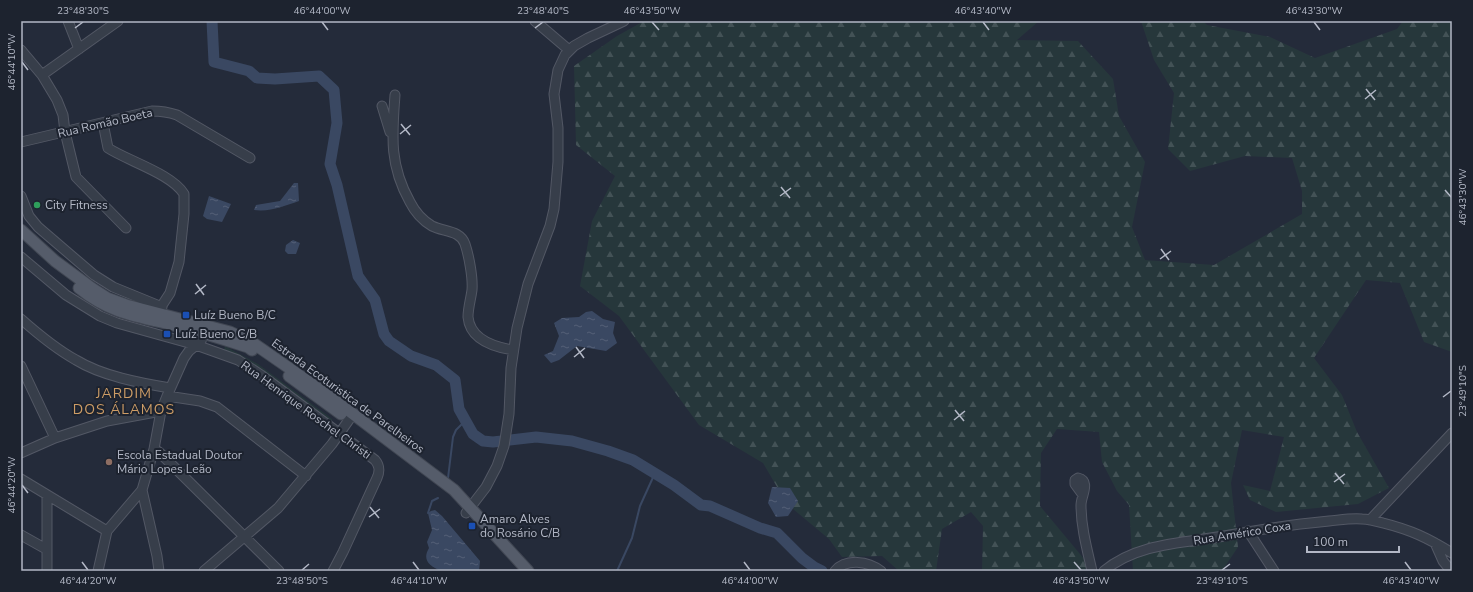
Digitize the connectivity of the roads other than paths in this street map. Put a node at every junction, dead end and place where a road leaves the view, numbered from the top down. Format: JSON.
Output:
{"nodes":[{"id":1,"x":68,"y":21,"type":"edge"},
{"id":2,"x":118,"y":21,"type":"edge"},
{"id":3,"x":535,"y":21,"type":"edge"},
{"id":4,"x":624,"y":21,"type":"edge"},
{"id":5,"x":79,"y":49,"type":"junction"},
{"id":6,"x":21,"y":50,"type":"edge"},
{"id":7,"x":569,"y":50,"type":"junction"},
{"id":8,"x":42,"y":75,"type":"junction"},
{"id":9,"x":395,"y":95,"type":"dead end"},
{"id":10,"x":382,"y":106,"type":"dead end"},
{"id":11,"x":103,"y":123,"type":"junction"},
{"id":12,"x":65,"y":132,"type":"junction"},
{"id":13,"x":392,"y":139,"type":"junction"},
{"id":14,"x":21,"y":142,"type":"edge"},
{"id":15,"x":250,"y":158,"type":"dead end"},
{"id":16,"x":21,"y":196,"type":"edge"},
{"id":17,"x":126,"y":228,"type":"dead end"},
{"id":18,"x":21,"y":230,"type":"edge"},
{"id":19,"x":21,"y":239,"type":"edge"},
{"id":20,"x":21,"y":257,"type":"edge"},
{"id":21,"x":124,"y":309,"type":"junction"},
{"id":22,"x":160,"y":316,"type":"junction"},
{"id":23,"x":21,"y":319,"type":"edge"},
{"id":24,"x":117,"y":323,"type":"junction"},
{"id":25,"x":205,"y":330,"type":"junction"},
{"id":26,"x":196,"y":345,"type":"junction"},
{"id":27,"x":513,"y":350,"type":"junction"},
{"id":28,"x":21,"y":366,"type":"edge"},
{"id":29,"x":168,"y":392,"type":"junction"},
{"id":30,"x":161,"y":411,"type":"junction"},
{"id":31,"x":351,"y":417,"type":"junction"},
{"id":32,"x":340,"y":433,"type":"junction"},
{"id":33,"x":1452,"y":434,"type":"edge"},
{"id":34,"x":55,"y":438,"type":"junction"},
{"id":35,"x":154,"y":449,"type":"junction"},
{"id":36,"x":21,"y":453,"type":"edge"},
{"id":37,"x":306,"y":476,"type":"junction"},
{"id":38,"x":21,"y":479,"type":"edge"},
{"id":39,"x":142,"y":490,"type":"junction"},
{"id":40,"x":47,"y":495,"type":"junction"},
{"id":41,"x":1083,"y":495,"type":"dead end"},
{"id":42,"x":469,"y":510,"type":"junction"},
{"id":43,"x":1370,"y":520,"type":"junction"},
{"id":44,"x":107,"y":531,"type":"junction"},
{"id":45,"x":1248,"y":531,"type":"junction"},
{"id":46,"x":21,"y":535,"type":"edge"},
{"id":47,"x":244,"y":537,"type":"junction"},
{"id":48,"x":1436,"y":543,"type":"junction"},
{"id":49,"x":46,"y":549,"type":"junction"},
{"id":50,"x":1452,"y":553,"type":"edge"},
{"id":51,"x":47,"y":571,"type":"edge"},
{"id":52,"x":98,"y":571,"type":"edge"},
{"id":53,"x":159,"y":571,"type":"edge"},
{"id":54,"x":204,"y":571,"type":"edge"},
{"id":55,"x":279,"y":571,"type":"edge"},
{"id":56,"x":333,"y":571,"type":"edge"},
{"id":57,"x":519,"y":571,"type":"edge"},
{"id":58,"x":528,"y":571,"type":"edge"},
{"id":59,"x":835,"y":571,"type":"edge"},
{"id":60,"x":881,"y":571,"type":"edge"},
{"id":61,"x":1092,"y":571,"type":"edge"},
{"id":62,"x":1104,"y":571,"type":"edge"},
{"id":63,"x":1274,"y":571,"type":"edge"},
{"id":64,"x":1451,"y":571,"type":"edge"}],
"edges":[{"from":1,"to":5,"type":"street"},
{"from":2,"to":5,"type":"street"},
{"from":3,"to":7,"type":"street"},
{"from":4,"to":7,"type":"street"},
{"from":5,"to":8,"type":"street"},
{"from":6,"to":8,"type":"street"},
{"from":7,"to":27,"type":"street"},
{"from":8,"to":12,"type":"street"},
{"from":9,"to":13,"type":"street"},
{"from":10,"to":13,"type":"street"},
{"from":11,"to":12,"type":"street","name":"Rua Romão Boeta"},
{"from":11,"to":15,"type":"street","name":"Rua Romão Boeta"},
{"from":11,"to":22,"type":"street"},
{"from":12,"to":14,"type":"street","name":"Rua Romão Boeta"},
{"from":12,"to":17,"type":"street"},
{"from":13,"to":27,"type":"street"},
{"from":16,"to":22,"type":"street"},
{"from":18,"to":21,"type":"main road","name":"Estrada Ecoturistica de Parelheiros"},
{"from":19,"to":21,"type":"main road","name":"Estrada Ecoturistica de Parelheiros"},
{"from":20,"to":24,"type":"street","name":"Rua Henrique Roschel Christi"},
{"from":21,"to":22,"type":"main road","name":"Estrada Ecoturistica de Parelheiros"},
{"from":21,"to":24,"type":"street"},
{"from":22,"to":25,"type":"main road","name":"Estrada Ecoturistica de Parelheiros"},
{"from":23,"to":29,"type":"street"},
{"from":24,"to":26,"type":"street","name":"Rua Henrique Roschel Christi"},
{"from":25,"to":26,"type":"street"},
{"from":25,"to":31,"type":"main road","name":"Estrada Ecoturistica de Parelheiros"},
{"from":26,"to":29,"type":"street"},
{"from":26,"to":32,"type":"street","name":"Rua Henrique Roschel Christi"},
{"from":27,"to":42,"type":"street"},
{"from":28,"to":34,"type":"street"},
{"from":29,"to":30,"type":"street"},
{"from":29,"to":37,"type":"street"},
{"from":30,"to":34,"type":"street"},
{"from":30,"to":35,"type":"street"},
{"from":31,"to":32,"type":"street"},
{"from":31,"to":42,"type":"main road","name":"Estrada Ecoturistica de Parelheiros"},
{"from":32,"to":37,"type":"street"},
{"from":32,"to":56,"type":"street","name":"Rua Henrique Roschel Christi"},
{"from":33,"to":43,"type":"street"},
{"from":34,"to":36,"type":"street"},
{"from":35,"to":39,"type":"street"},
{"from":35,"to":47,"type":"street"},
{"from":37,"to":47,"type":"street"},
{"from":38,"to":40,"type":"street"},
{"from":39,"to":44,"type":"street"},
{"from":39,"to":53,"type":"street"},
{"from":40,"to":44,"type":"street"},
{"from":40,"to":49,"type":"street"},
{"from":41,"to":61,"type":"street"},
{"from":42,"to":57,"type":"main road","name":"Estrada Ecoturistica de Parelheiros"},
{"from":42,"to":58,"type":"main road","name":"Estrada Ecoturistica de Parelheiros"},
{"from":43,"to":45,"type":"street","name":"Rua Américo Coxa"},
{"from":43,"to":48,"type":"street","name":"Rua Américo Coxa"},
{"from":44,"to":52,"type":"street"},
{"from":45,"to":62,"type":"street","name":"Rua Américo Coxa"},
{"from":45,"to":63,"type":"street"},
{"from":46,"to":49,"type":"street"},
{"from":47,"to":54,"type":"street"},
{"from":47,"to":55,"type":"street"},
{"from":48,"to":50,"type":"street","name":"Rua Américo Coxa"},
{"from":48,"to":64,"type":"street"},
{"from":49,"to":51,"type":"street"},
{"from":59,"to":60,"type":"street"}]}
